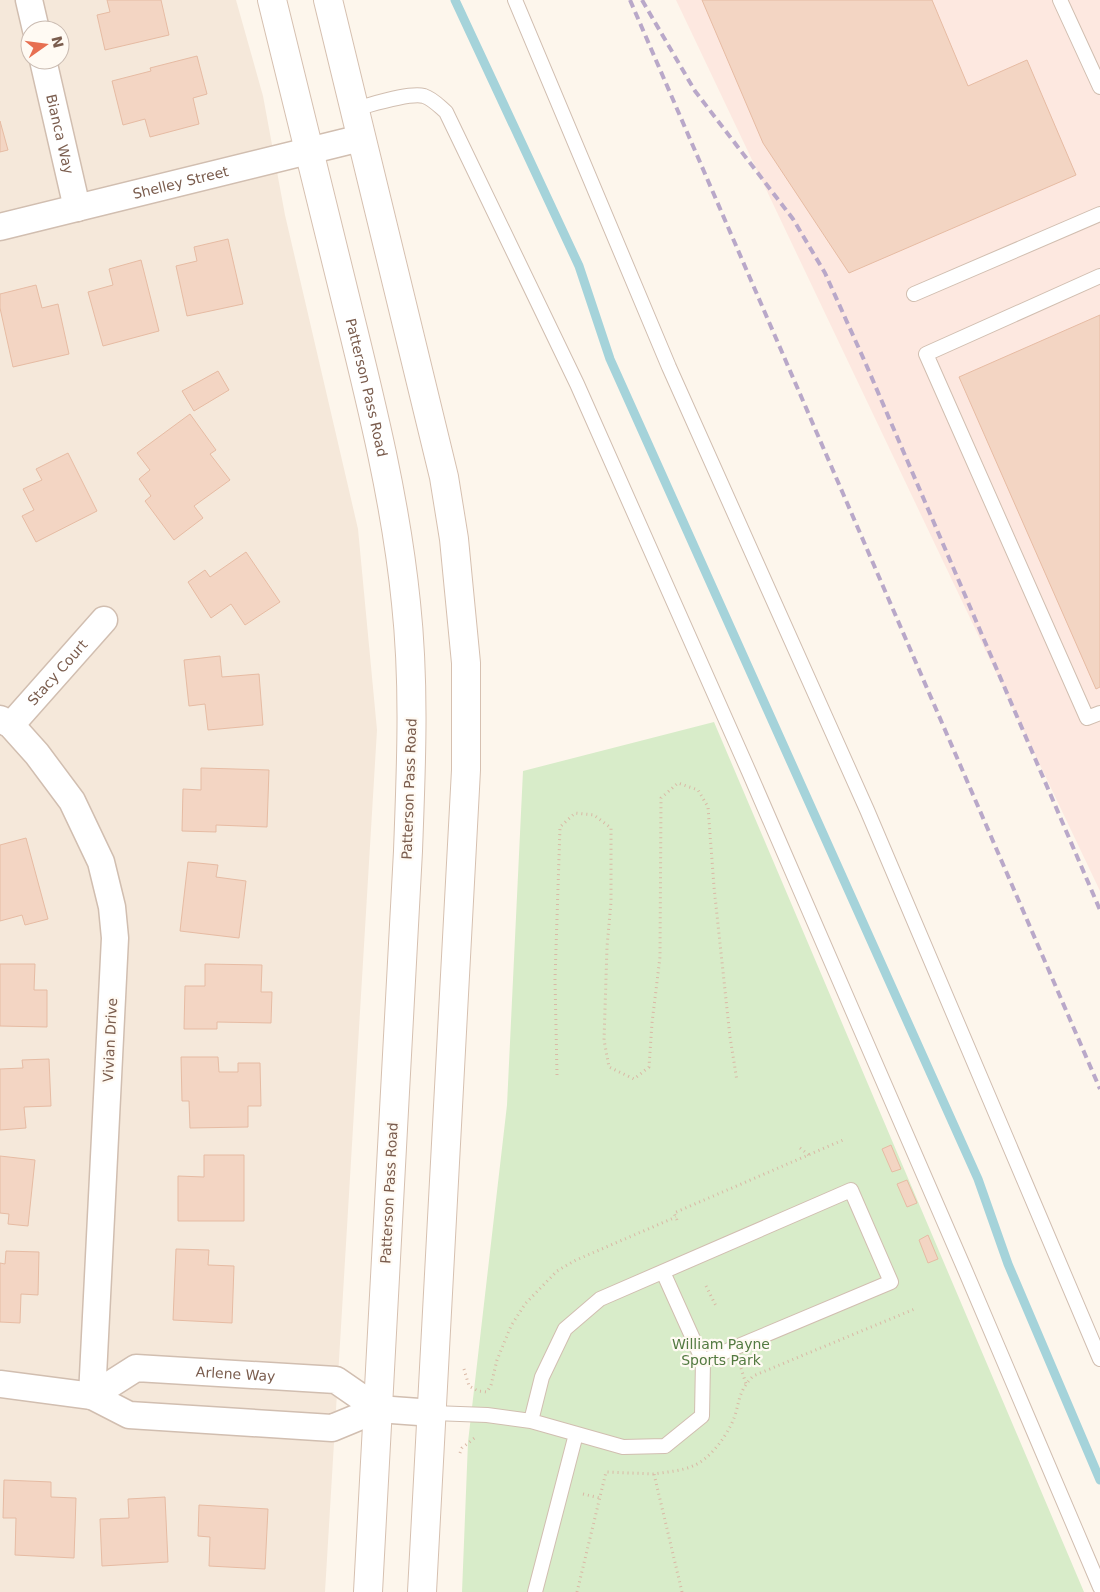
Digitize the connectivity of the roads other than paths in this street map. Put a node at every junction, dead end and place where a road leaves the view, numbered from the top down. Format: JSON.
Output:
{"nodes":[{"id":1,"x":29,"y":0,"type":"edge"},
{"id":2,"x":272,"y":0,"type":"edge"},
{"id":3,"x":328,"y":0,"type":"edge"},
{"id":4,"x":515,"y":0,"type":"edge"},
{"id":5,"x":1060,"y":0,"type":"edge"},
{"id":6,"x":34,"y":20,"type":"edge"},
{"id":7,"x":45,"y":70,"type":"edge"},
{"id":8,"x":1100,"y":87,"type":"edge"},
{"id":9,"x":354,"y":109,"type":"junction"},
{"id":10,"x":362,"y":138,"type":"junction"},
{"id":11,"x":310,"y":151,"type":"junction"},
{"id":12,"x":77,"y":208,"type":"junction"},
{"id":13,"x":1100,"y":214,"type":"edge"},
{"id":14,"x":0,"y":227,"type":"edge"},
{"id":15,"x":1100,"y":276,"type":"edge"},
{"id":16,"x":914,"y":294,"type":"dead end"},
{"id":17,"x":104,"y":620,"type":"dead end"},
{"id":18,"x":1100,"y":713,"type":"edge"},
{"id":19,"x":5,"y":722,"type":"edge"},
{"id":20,"x":663,"y":1272,"type":"junction"},
{"id":21,"x":1100,"y":1359,"type":"edge"},
{"id":22,"x":704,"y":1361,"type":"junction"},
{"id":23,"x":0,"y":1384,"type":"edge"},
{"id":24,"x":92,"y":1396,"type":"junction"},
{"id":25,"x":378,"y":1409,"type":"junction"},
{"id":26,"x":433,"y":1413,"type":"junction"},
{"id":27,"x":531,"y":1421,"type":"junction"},
{"id":28,"x":576,"y":1434,"type":"junction"},
{"id":29,"x":1100,"y":1587,"type":"edge"},
{"id":30,"x":368,"y":1592,"type":"edge"},
{"id":31,"x":422,"y":1592,"type":"edge"},
{"id":32,"x":535,"y":1592,"type":"edge"}],
"edges":[{"from":1,"to":6,"type":"street"},
{"from":2,"to":11,"type":"main road","name":"Patterson Pass Road"},
{"from":3,"to":9,"type":"main road"},
{"from":4,"to":21,"type":"lane"},
{"from":5,"to":8,"type":"lane"},
{"from":7,"to":12,"type":"street","name":"Bianca Way"},
{"from":9,"to":10,"type":"main road"},
{"from":9,"to":29,"type":"lane"},
{"from":10,"to":11,"type":"street","name":"Shelley Street"},
{"from":10,"to":26,"type":"main road"},
{"from":11,"to":12,"type":"street","name":"Shelley Street"},
{"from":11,"to":25,"type":"main road","name":"Patterson Pass Road"},
{"from":12,"to":14,"type":"street","name":"Shelley Street"},
{"from":13,"to":16,"type":"lane"},
{"from":15,"to":18,"type":"lane"},
{"from":17,"to":19,"type":"street","name":"Stacy Court"},
{"from":19,"to":24,"type":"street","name":"Vivian Drive"},
{"from":20,"to":22,"type":"lane"},
{"from":20,"to":22,"type":"lane"},
{"from":20,"to":27,"type":"lane"},
{"from":22,"to":28,"type":"lane"},
{"from":23,"to":24,"type":"street"},
{"from":24,"to":25,"type":"street"},
{"from":24,"to":25,"type":"street","name":"Arlene Way"},
{"from":25,"to":26,"type":"street"},
{"from":25,"to":30,"type":"main road","name":"Patterson Pass Road"},
{"from":26,"to":27,"type":"lane"},
{"from":26,"to":31,"type":"main road"},
{"from":27,"to":28,"type":"lane"},
{"from":28,"to":32,"type":"lane"}]}
